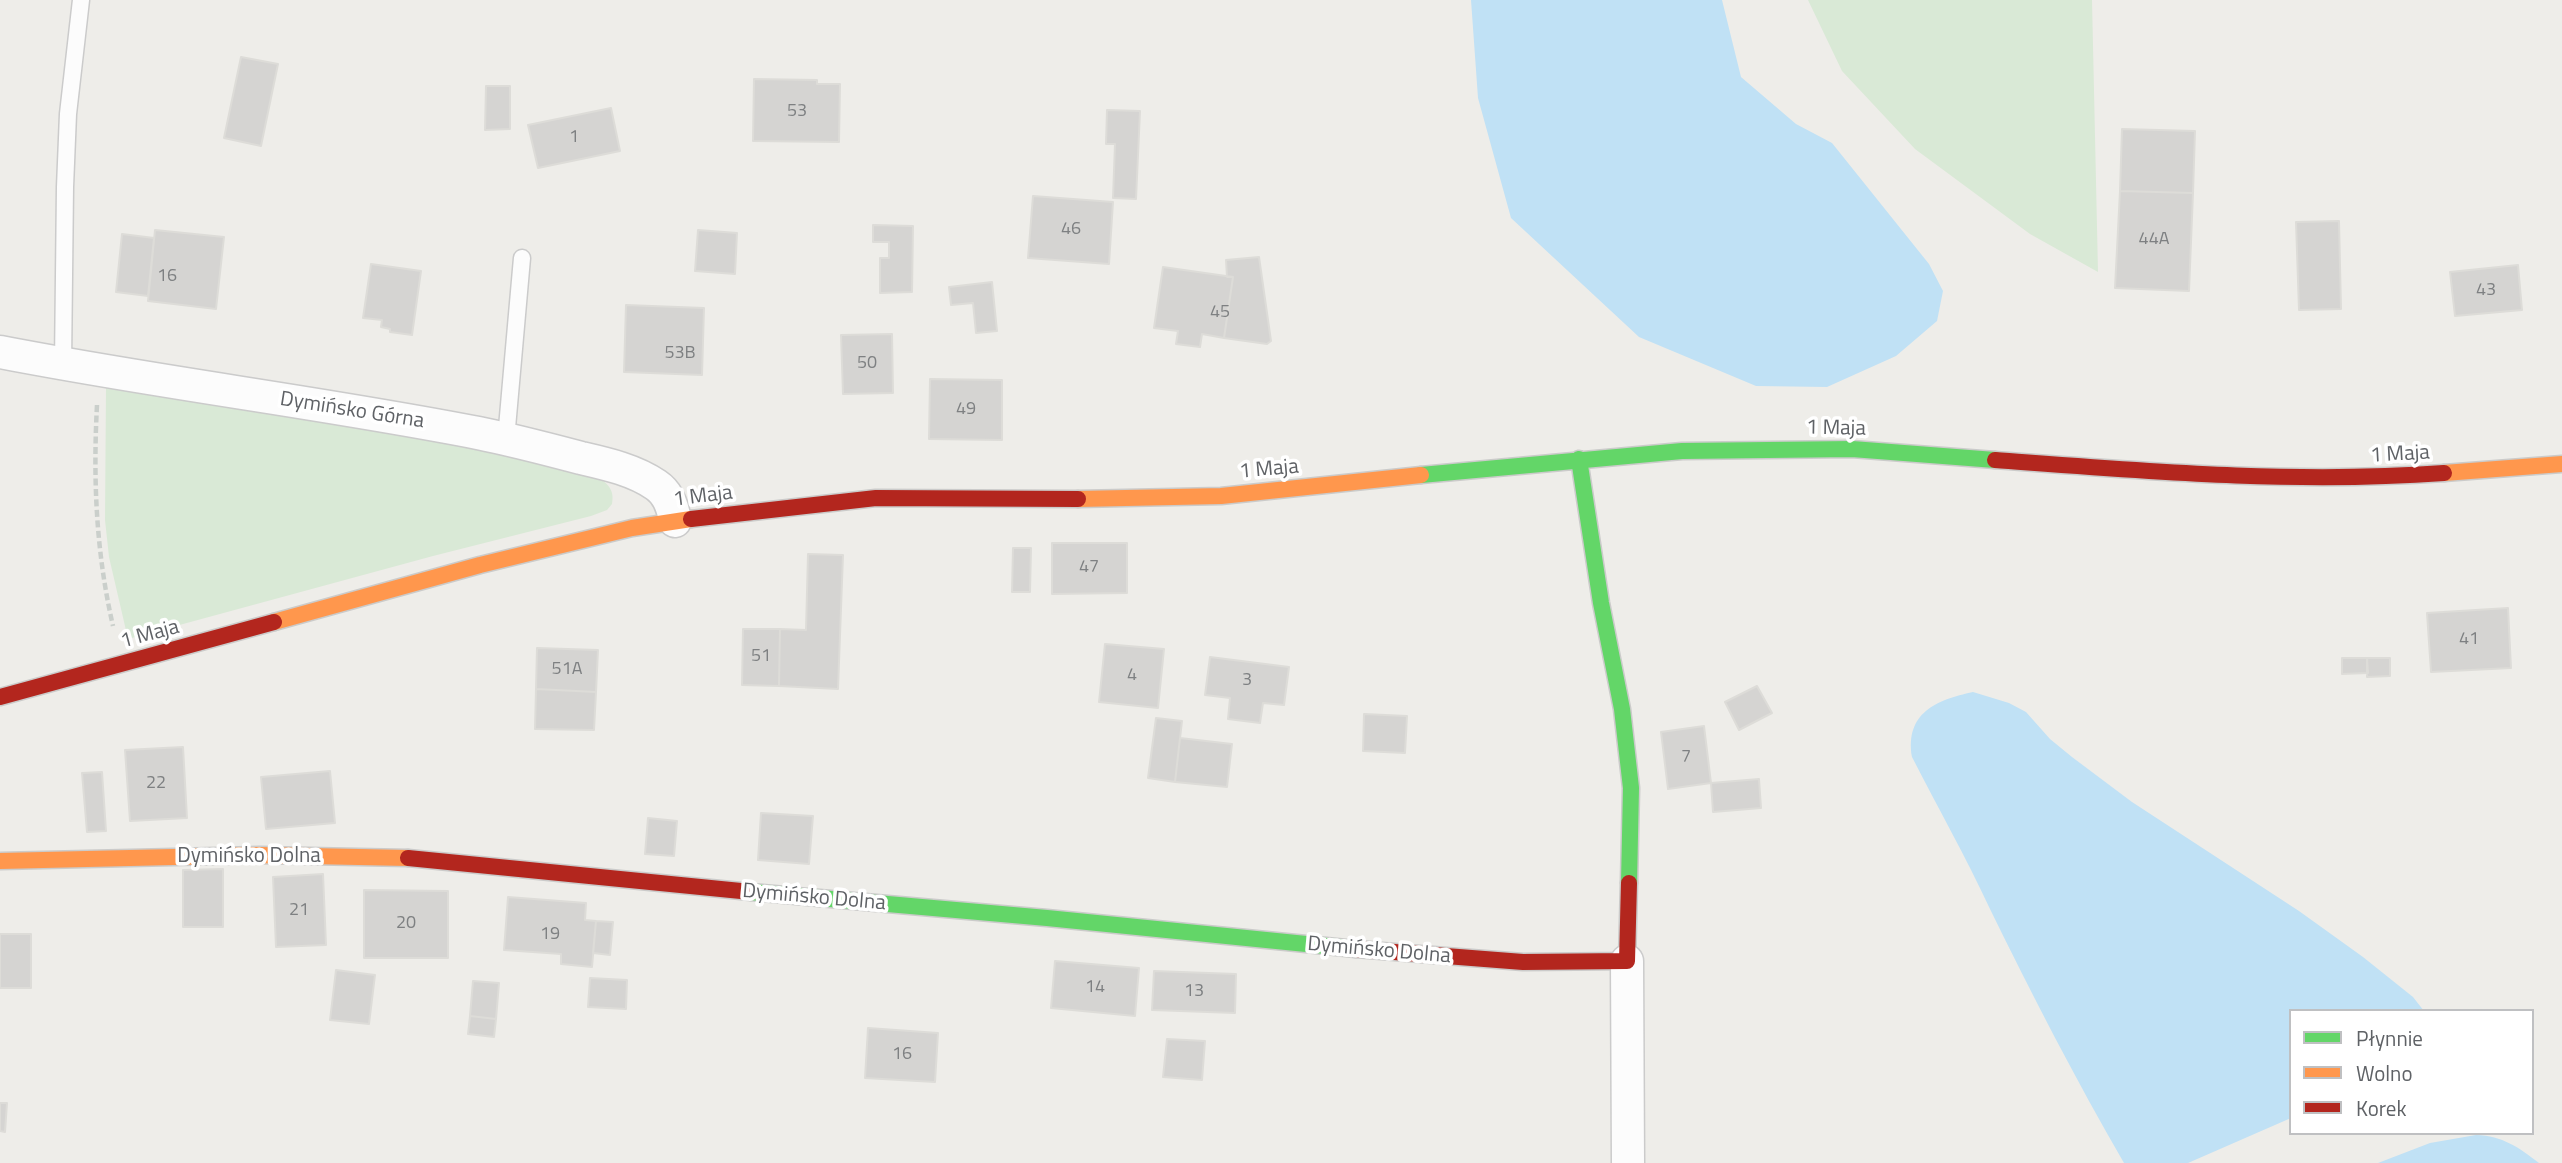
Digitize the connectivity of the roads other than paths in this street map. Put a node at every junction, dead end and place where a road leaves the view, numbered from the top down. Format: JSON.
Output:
{"nodes":[{"id":1,"x":82,"y":0,"type":"edge"},
{"id":2,"x":522,"y":258,"type":"dead end"},
{"id":3,"x":0,"y":352,"type":"edge"},
{"id":4,"x":63,"y":364,"type":"junction"},
{"id":5,"x":506,"y":439,"type":"junction"},
{"id":6,"x":1579,"y":459,"type":"junction"},
{"id":7,"x":2562,"y":464,"type":"edge"},
{"id":8,"x":676,"y":521,"type":"junction"},
{"id":9,"x":0,"y":697,"type":"edge"},
{"id":10,"x":0,"y":861,"type":"edge"},
{"id":11,"x":1627,"y":961,"type":"junction"},
{"id":12,"x":1628,"y":1163,"type":"edge"}],
"edges":[{"from":1,"to":4,"type":"lane"},
{"from":2,"to":5,"type":"lane"},
{"from":3,"to":4,"type":"street","name":"Dymińsko Górna"},
{"from":4,"to":5,"type":"street","name":"Dymińsko Górna"},
{"from":5,"to":8,"type":"street","name":"Dymińsko Górna"},
{"from":6,"to":7,"type":"street","name":"1 Maja"},
{"from":6,"to":8,"type":"street","name":"1 Maja"},
{"from":6,"to":11,"type":"street"},
{"from":8,"to":9,"type":"street","name":"1 Maja"},
{"from":10,"to":11,"type":"street","name":"Dymińsko Dolna"},
{"from":11,"to":12,"type":"street"}]}
